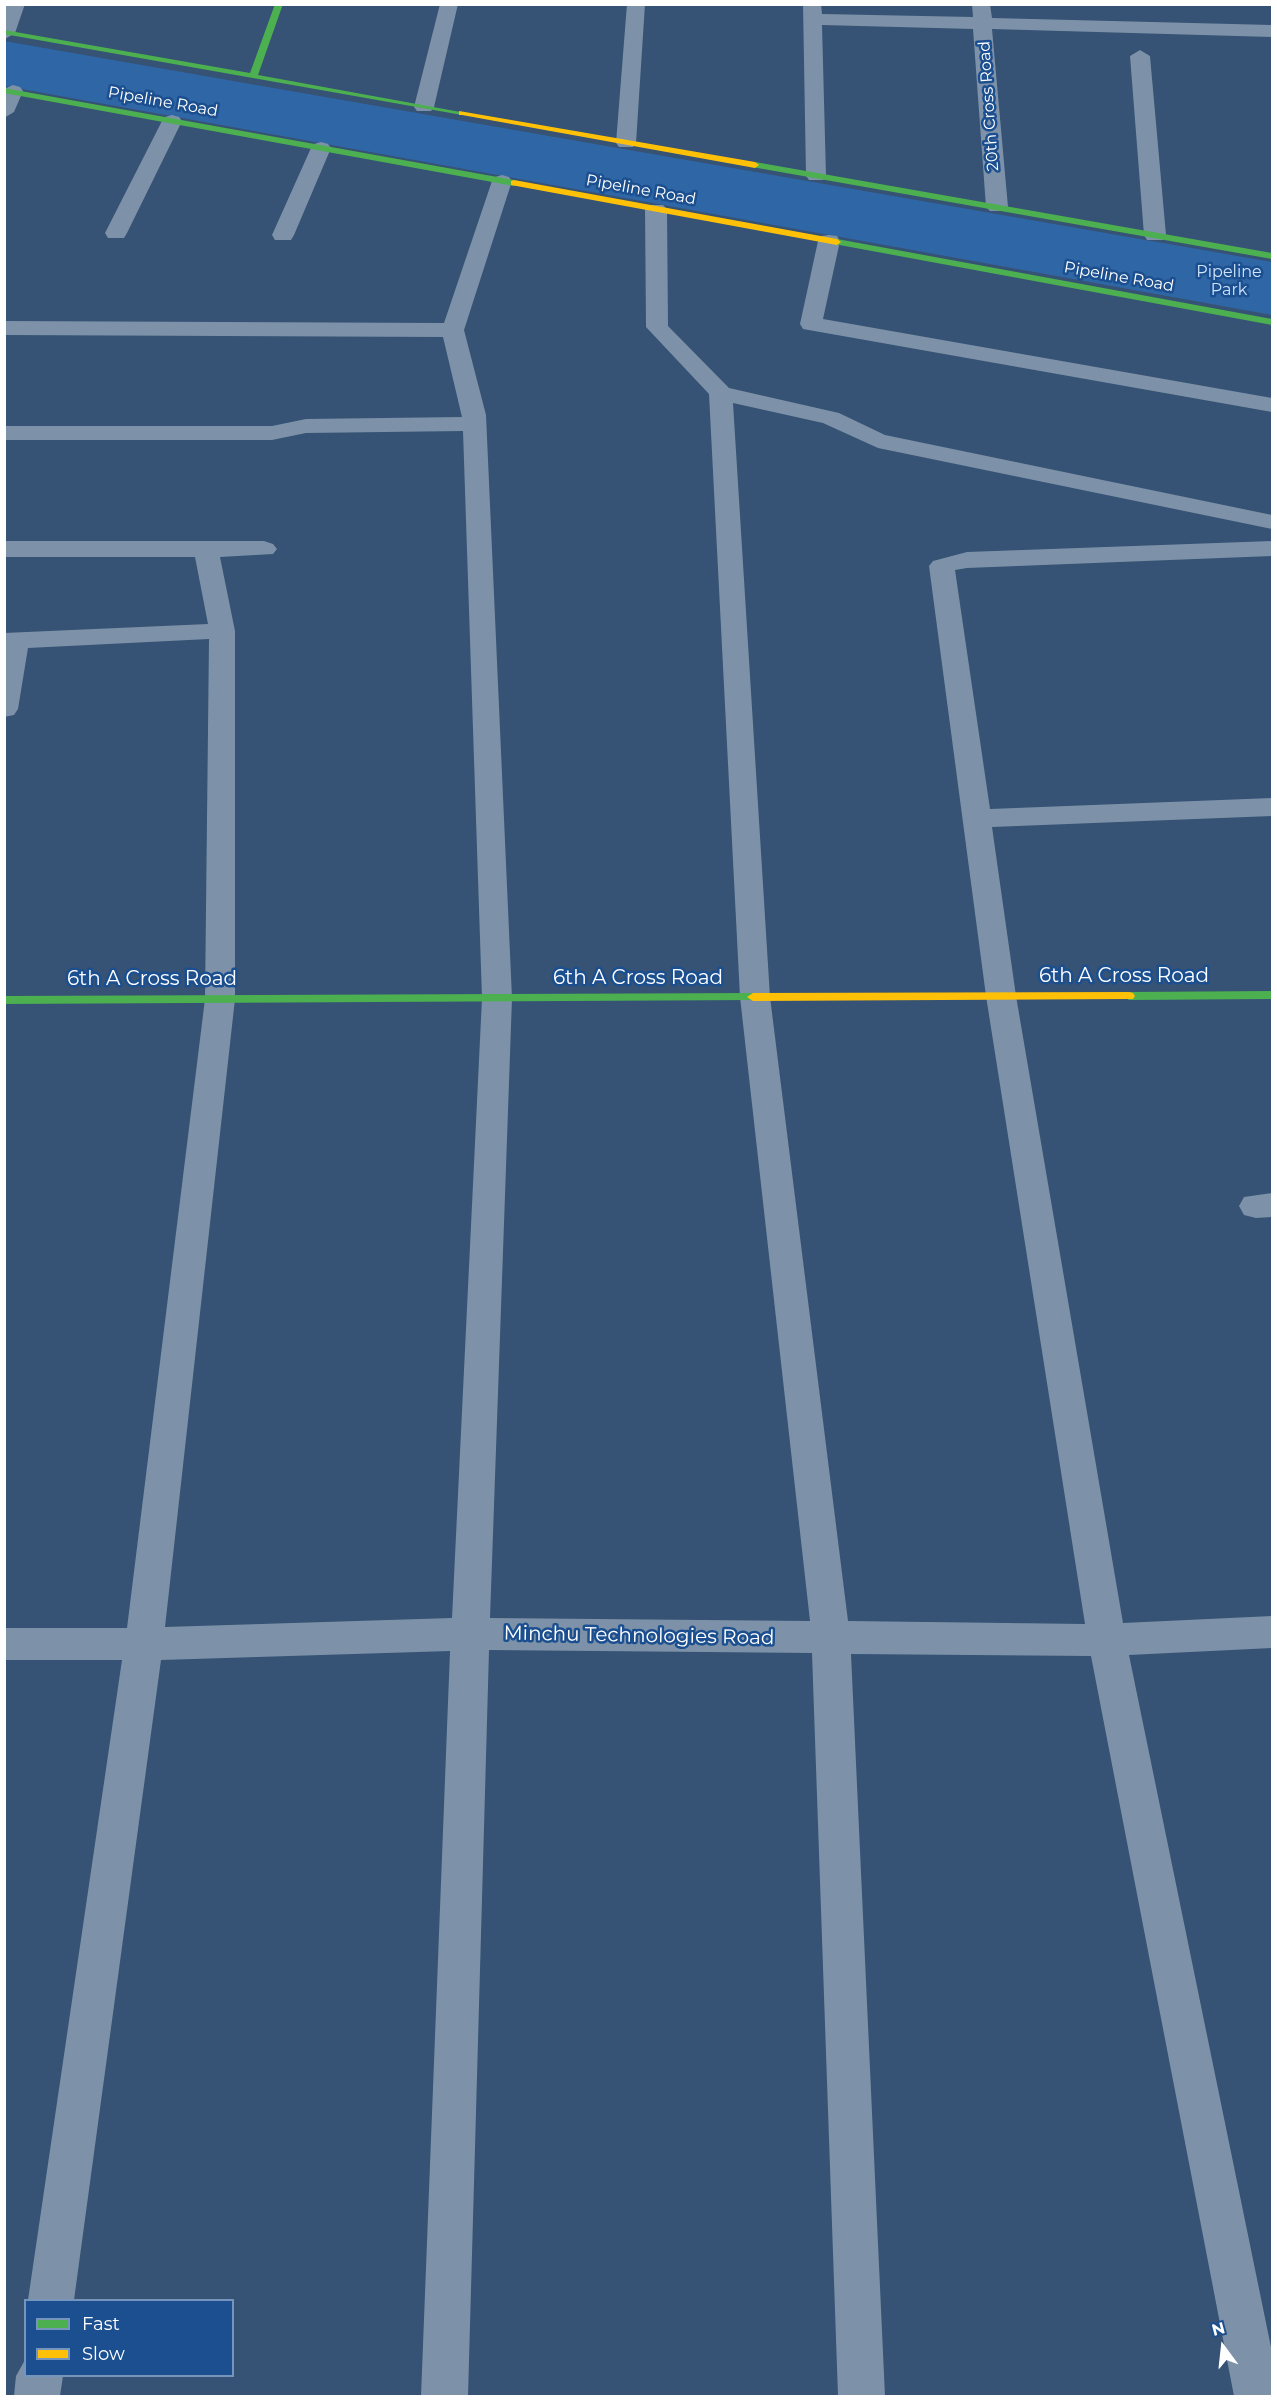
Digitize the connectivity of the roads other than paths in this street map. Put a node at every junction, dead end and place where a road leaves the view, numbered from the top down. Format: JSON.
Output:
{"nodes":[{"id":1,"x":16,"y":4,"type":"edge"},
{"id":2,"x":279,"y":4,"type":"edge"},
{"id":3,"x":449,"y":4,"type":"edge"},
{"id":4,"x":636,"y":4,"type":"edge"},
{"id":5,"x":813,"y":12,"type":"edge"},
{"id":6,"x":982,"y":14,"type":"edge"},
{"id":7,"x":1272,"y":30,"type":"edge"},
{"id":8,"x":5,"y":32,"type":"edge"},
{"id":9,"x":1140,"y":56,"type":"dead end"},
{"id":10,"x":253,"y":78,"type":"junction"},
{"id":11,"x":9,"y":91,"type":"edge"},
{"id":12,"x":424,"y":107,"type":"junction"},
{"id":13,"x":4,"y":112,"type":"edge"},
{"id":14,"x":172,"y":121,"type":"junction"},
{"id":15,"x":626,"y":142,"type":"junction"},
{"id":16,"x":321,"y":148,"type":"junction"},
{"id":17,"x":816,"y":176,"type":"junction"},
{"id":18,"x":502,"y":181,"type":"junction"},
{"id":19,"x":997,"y":207,"type":"junction"},
{"id":20,"x":656,"y":209,"type":"junction"},
{"id":21,"x":116,"y":233,"type":"dead end"},
{"id":22,"x":1155,"y":235,"type":"junction"},
{"id":23,"x":283,"y":236,"type":"dead end"},
{"id":24,"x":829,"y":241,"type":"junction"},
{"id":25,"x":1272,"y":256,"type":"edge"},
{"id":26,"x":1272,"y":322,"type":"edge"},
{"id":27,"x":4,"y":328,"type":"edge"},
{"id":28,"x":453,"y":330,"type":"junction"},
{"id":29,"x":721,"y":393,"type":"junction"},
{"id":30,"x":1272,"y":405,"type":"edge"},
{"id":31,"x":474,"y":424,"type":"junction"},
{"id":32,"x":4,"y":433,"type":"edge"},
{"id":33,"x":1272,"y":522,"type":"edge"},
{"id":34,"x":1272,"y":548,"type":"edge"},
{"id":35,"x":4,"y":549,"type":"edge"},
{"id":36,"x":206,"y":549,"type":"junction"},
{"id":37,"x":264,"y":549,"type":"dead end"},
{"id":38,"x":222,"y":631,"type":"junction"},
{"id":39,"x":10,"y":641,"type":"edge"},
{"id":40,"x":4,"y":709,"type":"edge"},
{"id":41,"x":1272,"y":807,"type":"edge"},
{"id":42,"x":976,"y":819,"type":"junction"},
{"id":43,"x":1272,"y":995,"type":"edge"},
{"id":44,"x":1001,"y":996,"type":"junction"},
{"id":45,"x":755,"y":997,"type":"junction"},
{"id":46,"x":497,"y":998,"type":"junction"},
{"id":47,"x":220,"y":999,"type":"junction"},
{"id":48,"x":4,"y":1000,"type":"edge"},
{"id":49,"x":1272,"y":1632,"type":"edge"},
{"id":50,"x":470,"y":1634,"type":"junction"},
{"id":51,"x":831,"y":1637,"type":"junction"},
{"id":52,"x":1107,"y":1640,"type":"junction"},
{"id":53,"x":4,"y":1644,"type":"edge"},
{"id":54,"x":144,"y":1644,"type":"junction"},
{"id":55,"x":51,"y":2299,"type":"edge"},
{"id":56,"x":40,"y":2377,"type":"edge"},
{"id":57,"x":37,"y":2397,"type":"edge"},
{"id":58,"x":445,"y":2397,"type":"edge"},
{"id":59,"x":862,"y":2397,"type":"edge"},
{"id":60,"x":1258,"y":2397,"type":"edge"}],
"edges":[{"from":1,"to":8,"type":"street"},
{"from":2,"to":10,"type":"main road"},
{"from":3,"to":12,"type":"street"},
{"from":4,"to":15,"type":"street"},
{"from":5,"to":6,"type":"street"},
{"from":5,"to":17,"type":"street"},
{"from":6,"to":7,"type":"street"},
{"from":6,"to":19,"type":"street","name":"20th Cross Road"},
{"from":8,"to":10,"type":"main road"},
{"from":9,"to":22,"type":"street"},
{"from":10,"to":12,"type":"main road"},
{"from":11,"to":13,"type":"street"},
{"from":11,"to":14,"type":"main road","name":"Pipeline Road"},
{"from":12,"to":15,"type":"main road"},
{"from":14,"to":16,"type":"main road","name":"Pipeline Road"},
{"from":14,"to":21,"type":"street"},
{"from":15,"to":17,"type":"main road"},
{"from":16,"to":18,"type":"main road","name":"Pipeline Road"},
{"from":16,"to":23,"type":"street"},
{"from":17,"to":19,"type":"main road"},
{"from":18,"to":20,"type":"main road","name":"Pipeline Road"},
{"from":18,"to":28,"type":"street"},
{"from":19,"to":22,"type":"main road"},
{"from":20,"to":24,"type":"main road","name":"Pipeline Road"},
{"from":20,"to":29,"type":"street"},
{"from":22,"to":25,"type":"main road"},
{"from":24,"to":26,"type":"main road","name":"Pipeline Road"},
{"from":24,"to":30,"type":"street"},
{"from":27,"to":28,"type":"street"},
{"from":28,"to":31,"type":"street"},
{"from":29,"to":33,"type":"street"},
{"from":29,"to":45,"type":"street"},
{"from":31,"to":32,"type":"street"},
{"from":31,"to":46,"type":"street"},
{"from":34,"to":42,"type":"street"},
{"from":35,"to":36,"type":"street"},
{"from":36,"to":37,"type":"street"},
{"from":36,"to":38,"type":"street"},
{"from":38,"to":39,"type":"street"},
{"from":38,"to":47,"type":"street"},
{"from":39,"to":40,"type":"street"},
{"from":41,"to":42,"type":"street"},
{"from":42,"to":44,"type":"street"},
{"from":43,"to":44,"type":"main road","name":"6th A Cross Road"},
{"from":44,"to":45,"type":"main road","name":"6th A Cross Road"},
{"from":44,"to":52,"type":"street"},
{"from":45,"to":46,"type":"main road","name":"6th A Cross Road"},
{"from":45,"to":51,"type":"street"},
{"from":46,"to":47,"type":"main road","name":"6th A Cross Road"},
{"from":46,"to":50,"type":"street"},
{"from":47,"to":48,"type":"main road","name":"6th A Cross Road"},
{"from":47,"to":54,"type":"street"},
{"from":49,"to":52,"type":"street","name":"Minchu Technologies Road"},
{"from":50,"to":51,"type":"street","name":"Minchu Technologies Road"},
{"from":50,"to":54,"type":"street","name":"Minchu Technologies Road"},
{"from":50,"to":58,"type":"street"},
{"from":51,"to":52,"type":"street","name":"Minchu Technologies Road"},
{"from":51,"to":59,"type":"street"},
{"from":52,"to":60,"type":"street"},
{"from":53,"to":54,"type":"street","name":"Minchu Technologies Road"},
{"from":54,"to":55,"type":"street"},
{"from":56,"to":57,"type":"street"}]}
